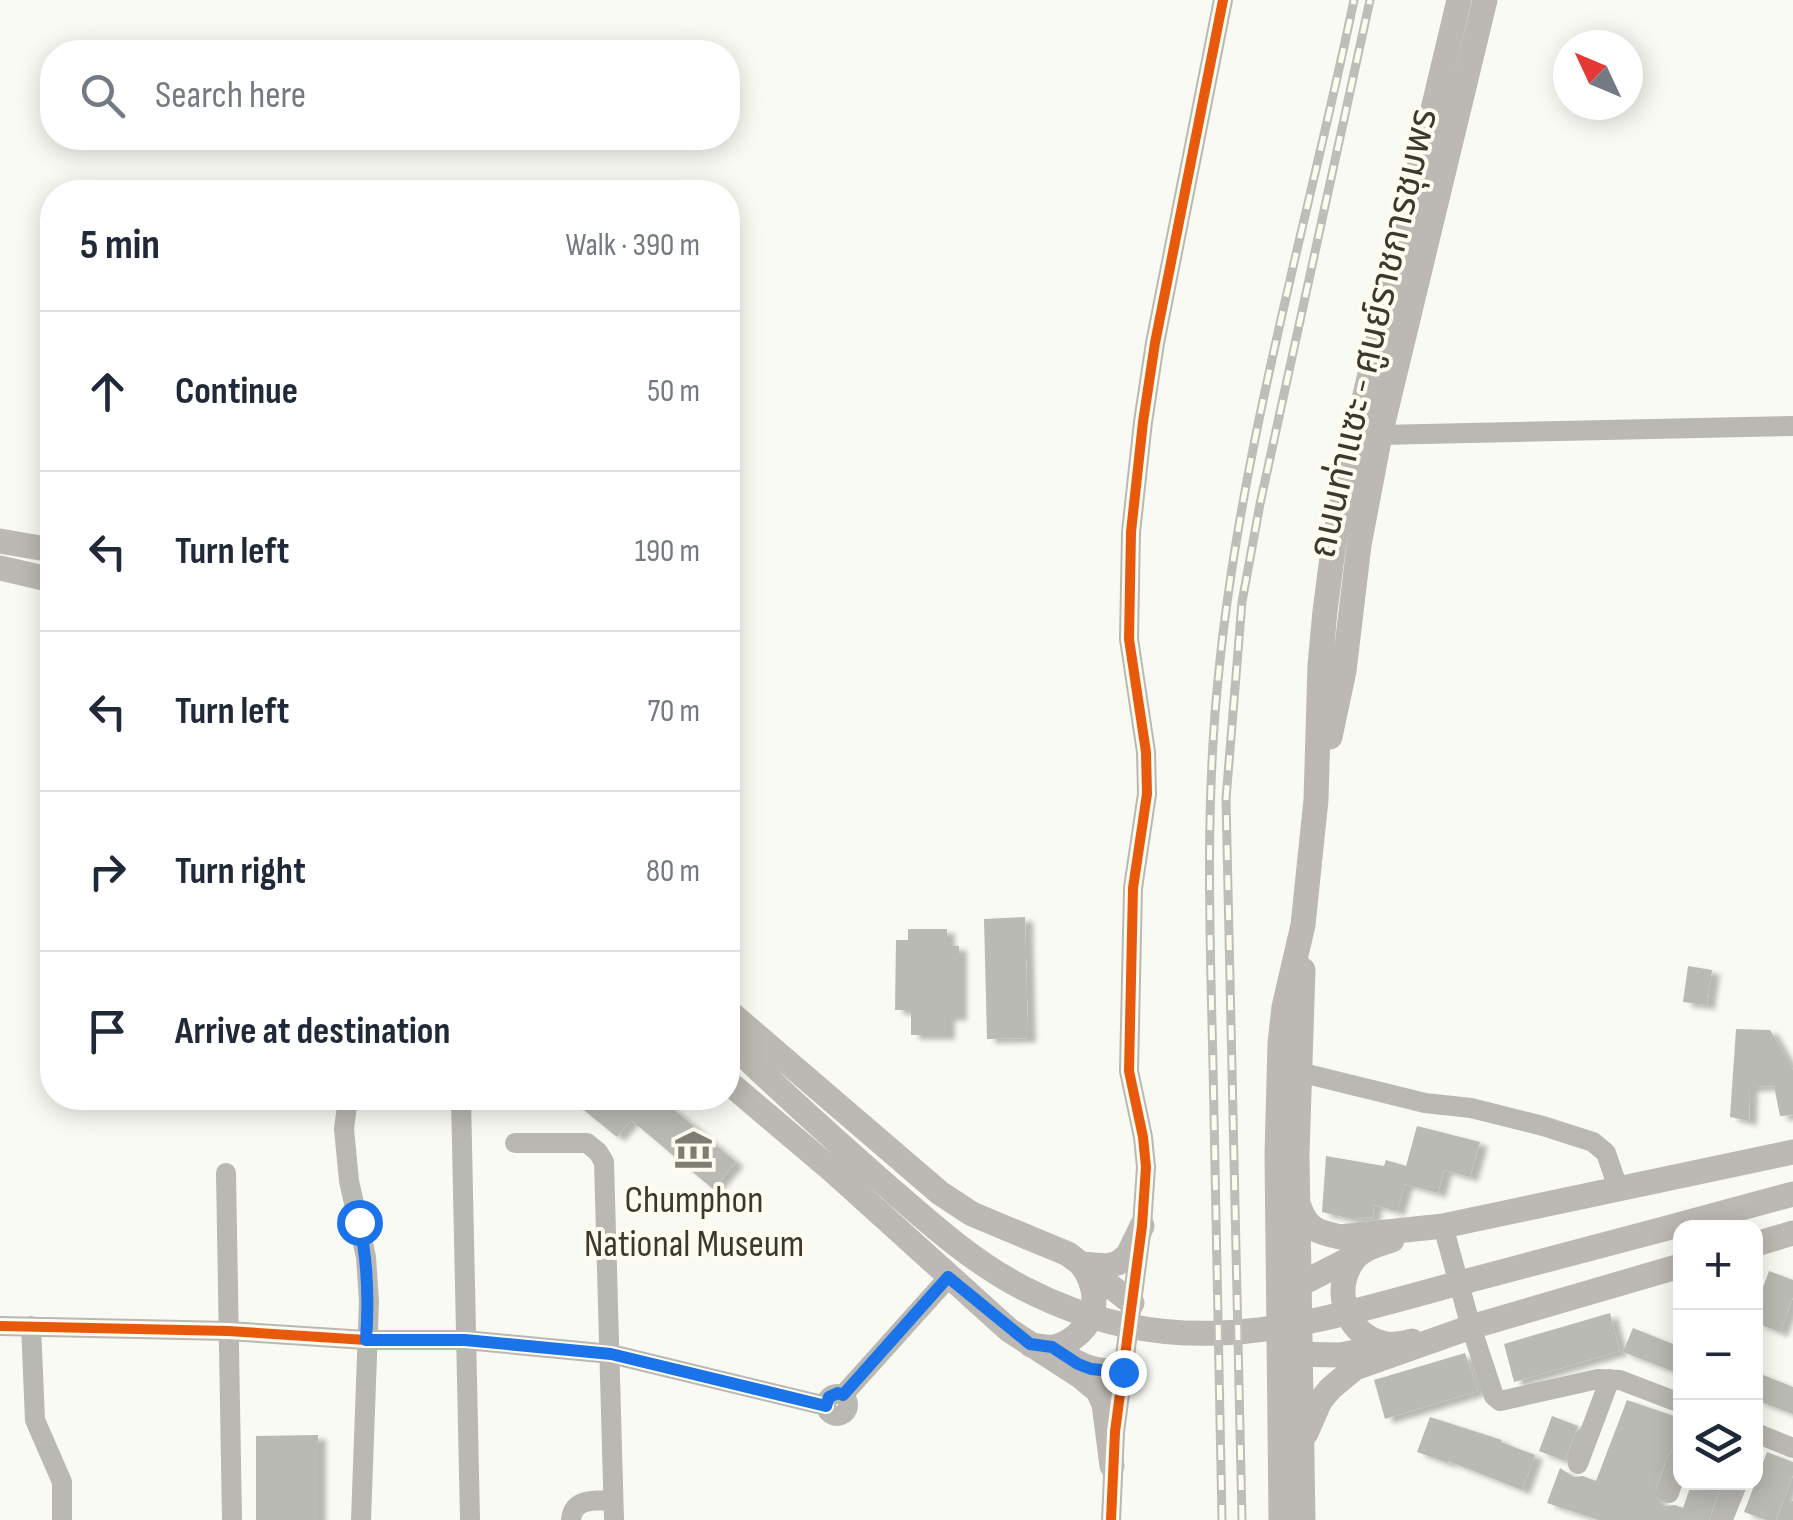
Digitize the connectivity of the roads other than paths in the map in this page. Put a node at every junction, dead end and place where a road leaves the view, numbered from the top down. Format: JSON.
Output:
{"nodes":[{"id":1,"x":1223,"y":0,"type":"edge"},
{"id":2,"x":1459,"y":0,"type":"edge"},
{"id":3,"x":1484,"y":0,"type":"edge"},
{"id":4,"x":1793,"y":426,"type":"edge"},
{"id":5,"x":1367,"y":436,"type":"junction"},
{"id":6,"x":0,"y":541,"type":"edge"},
{"id":7,"x":40,"y":548,"type":"edge"},
{"id":8,"x":0,"y":568,"type":"edge"},
{"id":9,"x":40,"y":577,"type":"edge"},
{"id":10,"x":1303,"y":925,"type":"junction"},
{"id":11,"x":740,"y":1021,"type":"edge"},
{"id":12,"x":740,"y":1052,"type":"edge"},
{"id":13,"x":740,"y":1063,"type":"edge"},
{"id":14,"x":1300,"y":1072,"type":"junction"},
{"id":15,"x":740,"y":1092,"type":"edge"},
{"id":16,"x":794,"y":1104,"type":"junction"},
{"id":17,"x":346,"y":1110,"type":"edge"},
{"id":18,"x":461,"y":1110,"type":"edge"},
{"id":19,"x":515,"y":1142,"type":"dead end"},
{"id":20,"x":1793,"y":1152,"type":"edge"},
{"id":21,"x":226,"y":1172,"type":"dead end"},
{"id":22,"x":1618,"y":1188,"type":"junction"},
{"id":23,"x":1793,"y":1194,"type":"edge"},
{"id":24,"x":1298,"y":1201,"type":"junction"},
{"id":25,"x":1142,"y":1226,"type":"junction"},
{"id":26,"x":1443,"y":1226,"type":"junction"},
{"id":27,"x":1793,"y":1233,"type":"edge"},
{"id":28,"x":1763,"y":1242,"type":"edge"},
{"id":29,"x":1360,"y":1253,"type":"junction"},
{"id":30,"x":1085,"y":1268,"type":"junction"},
{"id":31,"x":1673,"y":1268,"type":"edge"},
{"id":32,"x":948,"y":1277,"type":"junction"},
{"id":33,"x":1289,"y":1287,"type":"junction"},
{"id":34,"x":1132,"y":1303,"type":"junction"},
{"id":35,"x":0,"y":1326,"type":"edge"},
{"id":36,"x":31,"y":1326,"type":"junction"},
{"id":37,"x":1471,"y":1327,"type":"junction"},
{"id":38,"x":228,"y":1331,"type":"junction"},
{"id":39,"x":366,"y":1340,"type":"junction"},
{"id":40,"x":465,"y":1340,"type":"junction"},
{"id":41,"x":1396,"y":1345,"type":"junction"},
{"id":42,"x":1041,"y":1346,"type":"junction"},
{"id":43,"x":611,"y":1354,"type":"junction"},
{"id":44,"x":1290,"y":1355,"type":"junction"},
{"id":45,"x":1123,"y":1372,"type":"junction"},
{"id":46,"x":1610,"y":1380,"type":"junction"},
{"id":47,"x":1673,"y":1400,"type":"edge"},
{"id":48,"x":1763,"y":1437,"type":"edge"},
{"id":49,"x":1302,"y":1445,"type":"junction"},
{"id":50,"x":1793,"y":1448,"type":"edge"},
{"id":51,"x":1578,"y":1464,"type":"dead end"},
{"id":52,"x":1112,"y":1466,"type":"junction"},
{"id":53,"x":1673,"y":1481,"type":"edge"},
{"id":54,"x":1735,"y":1490,"type":"edge"},
{"id":55,"x":1669,"y":1493,"type":"dead end"},
{"id":56,"x":614,"y":1510,"type":"edge"},
{"id":57,"x":1793,"y":1511,"type":"edge"},
{"id":58,"x":1724,"y":1519,"type":"edge"},
{"id":59,"x":62,"y":1520,"type":"edge"},
{"id":60,"x":232,"y":1520,"type":"edge"},
{"id":61,"x":362,"y":1520,"type":"edge"},
{"id":62,"x":470,"y":1520,"type":"edge"},
{"id":63,"x":571,"y":1520,"type":"edge"},
{"id":64,"x":1111,"y":1520,"type":"edge"},
{"id":65,"x":1282,"y":1520,"type":"edge"},
{"id":66,"x":1303,"y":1520,"type":"edge"},
{"id":67,"x":1790,"y":1520,"type":"edge"}],
"edges":[{"from":1,"to":25,"type":"street"},
{"from":2,"to":5,"type":"main road","name":"ถนนท่าแซะ - ศูนย์ราชการชุมพร"},
{"from":3,"to":5,"type":"main road","name":"ถนนท่าแซะ - ศูนย์ราชการชุมพร"},
{"from":4,"to":5,"type":"street"},
{"from":5,"to":10,"type":"main road","name":"ถนนท่าแซะ - ศูนย์ราชการชุมพร"},
{"from":6,"to":7,"type":"main road"},
{"from":8,"to":9,"type":"main road"},
{"from":10,"to":14,"type":"main road"},
{"from":10,"to":33,"type":"main road"},
{"from":11,"to":30,"type":"main road"},
{"from":12,"to":16,"type":"main road"},
{"from":13,"to":16,"type":"main road"},
{"from":14,"to":22,"type":"street"},
{"from":14,"to":24,"type":"main road"},
{"from":15,"to":32,"type":"main road"},
{"from":16,"to":23,"type":"main road"},
{"from":17,"to":39,"type":"street"},
{"from":18,"to":40,"type":"street"},
{"from":19,"to":43,"type":"street"},
{"from":20,"to":22,"type":"main road"},
{"from":21,"to":38,"type":"street"},
{"from":22,"to":26,"type":"main road"},
{"from":24,"to":26,"type":"main road"},
{"from":24,"to":33,"type":"main road"},
{"from":25,"to":30,"type":"main road"},
{"from":25,"to":34,"type":"street"},
{"from":26,"to":29,"type":"main road"},
{"from":26,"to":37,"type":"street"},
{"from":27,"to":28,"type":"main road"},
{"from":29,"to":33,"type":"main road"},
{"from":29,"to":41,"type":"main road"},
{"from":30,"to":34,"type":"main road"},
{"from":30,"to":42,"type":"main road"},
{"from":31,"to":37,"type":"main road"},
{"from":32,"to":42,"type":"main road"},
{"from":32,"to":43,"type":"street"},
{"from":33,"to":44,"type":"main road"},
{"from":34,"to":45,"type":"street"},
{"from":35,"to":36,"type":"street"},
{"from":36,"to":38,"type":"street"},
{"from":36,"to":59,"type":"street"},
{"from":37,"to":41,"type":"main road"},
{"from":37,"to":46,"type":"street"},
{"from":37,"to":49,"type":"main road"},
{"from":38,"to":39,"type":"street"},
{"from":38,"to":60,"type":"street"},
{"from":39,"to":40,"type":"street"},
{"from":39,"to":61,"type":"street"},
{"from":40,"to":43,"type":"street"},
{"from":40,"to":62,"type":"street"},
{"from":41,"to":44,"type":"main road"},
{"from":42,"to":45,"type":"main road"},
{"from":42,"to":52,"type":"main road"},
{"from":43,"to":56,"type":"street"},
{"from":44,"to":49,"type":"main road"},
{"from":44,"to":65,"type":"main road"},
{"from":45,"to":52,"type":"street"},
{"from":46,"to":47,"type":"street"},
{"from":46,"to":51,"type":"street"},
{"from":48,"to":50,"type":"street"},
{"from":49,"to":66,"type":"main road"},
{"from":52,"to":64,"type":"street"},
{"from":53,"to":55,"type":"street"},
{"from":54,"to":58,"type":"street"},
{"from":56,"to":63,"type":"street"},
{"from":57,"to":67,"type":"street"}]}
